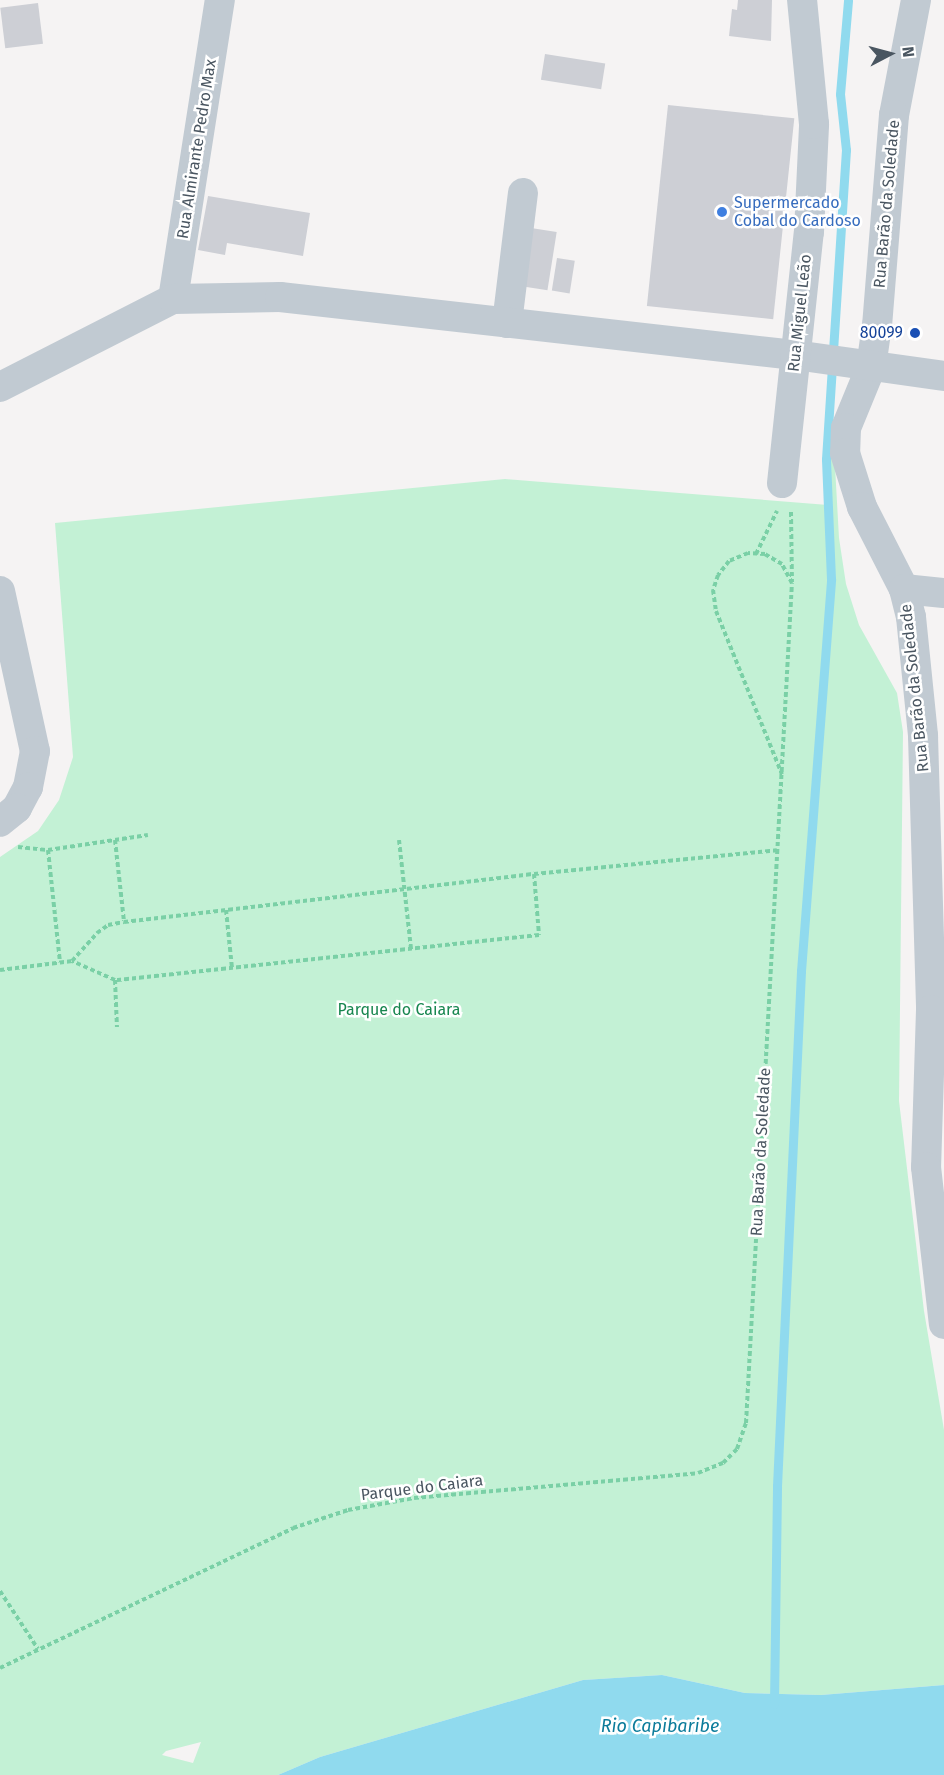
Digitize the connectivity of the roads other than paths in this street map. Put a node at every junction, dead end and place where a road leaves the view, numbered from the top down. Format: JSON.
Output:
{"nodes":[{"id":1,"x":220,"y":0,"type":"edge"},
{"id":2,"x":802,"y":0,"type":"edge"},
{"id":3,"x":916,"y":0,"type":"edge"},
{"id":4,"x":523,"y":193,"type":"dead end"},
{"id":5,"x":173,"y":299,"type":"junction"},
{"id":6,"x":507,"y":323,"type":"junction"},
{"id":7,"x":803,"y":356,"type":"junction"},
{"id":8,"x":866,"y":366,"type":"junction"},
{"id":9,"x":944,"y":376,"type":"edge"},
{"id":10,"x":0,"y":387,"type":"edge"},
{"id":11,"x":784,"y":498,"type":"road end"},
{"id":12,"x":904,"y":589,"type":"junction"},
{"id":13,"x":0,"y":591,"type":"edge"},
{"id":14,"x":944,"y":592,"type":"edge"},
{"id":15,"x":934,"y":737,"type":"edge"},
{"id":16,"x":4,"y":831,"type":"edge"},
{"id":17,"x":936,"y":879,"type":"edge"},
{"id":18,"x":938,"y":1011,"type":"edge"},
{"id":19,"x":935,"y":1168,"type":"edge"},
{"id":20,"x":944,"y":1324,"type":"edge"}],
"edges":[{"from":1,"to":5,"type":"street","name":"Rua Almirante Pedro Max"},
{"from":2,"to":7,"type":"street","name":"Rua Miguel Leão"},
{"from":3,"to":8,"type":"street","name":"Rua Barão da Soledade"},
{"from":4,"to":6,"type":"street"},
{"from":5,"to":6,"type":"street"},
{"from":5,"to":10,"type":"street"},
{"from":6,"to":7,"type":"street"},
{"from":7,"to":8,"type":"street"},
{"from":7,"to":11,"type":"street","name":"Rua Miguel Leão"},
{"from":8,"to":9,"type":"street"},
{"from":8,"to":12,"type":"street","name":"Rua Barão da Soledade"},
{"from":12,"to":14,"type":"street"},
{"from":12,"to":15,"type":"street","name":"Rua Barão da Soledade"},
{"from":13,"to":16,"type":"street"},
{"from":15,"to":17,"type":"street","name":"Rua Barão da Soledade"},
{"from":17,"to":18,"type":"street","name":"Rua Barão da Soledade"},
{"from":18,"to":19,"type":"street","name":"Rua Barão da Soledade"},
{"from":19,"to":20,"type":"street","name":"Rua Barão da Soledade"}]}
